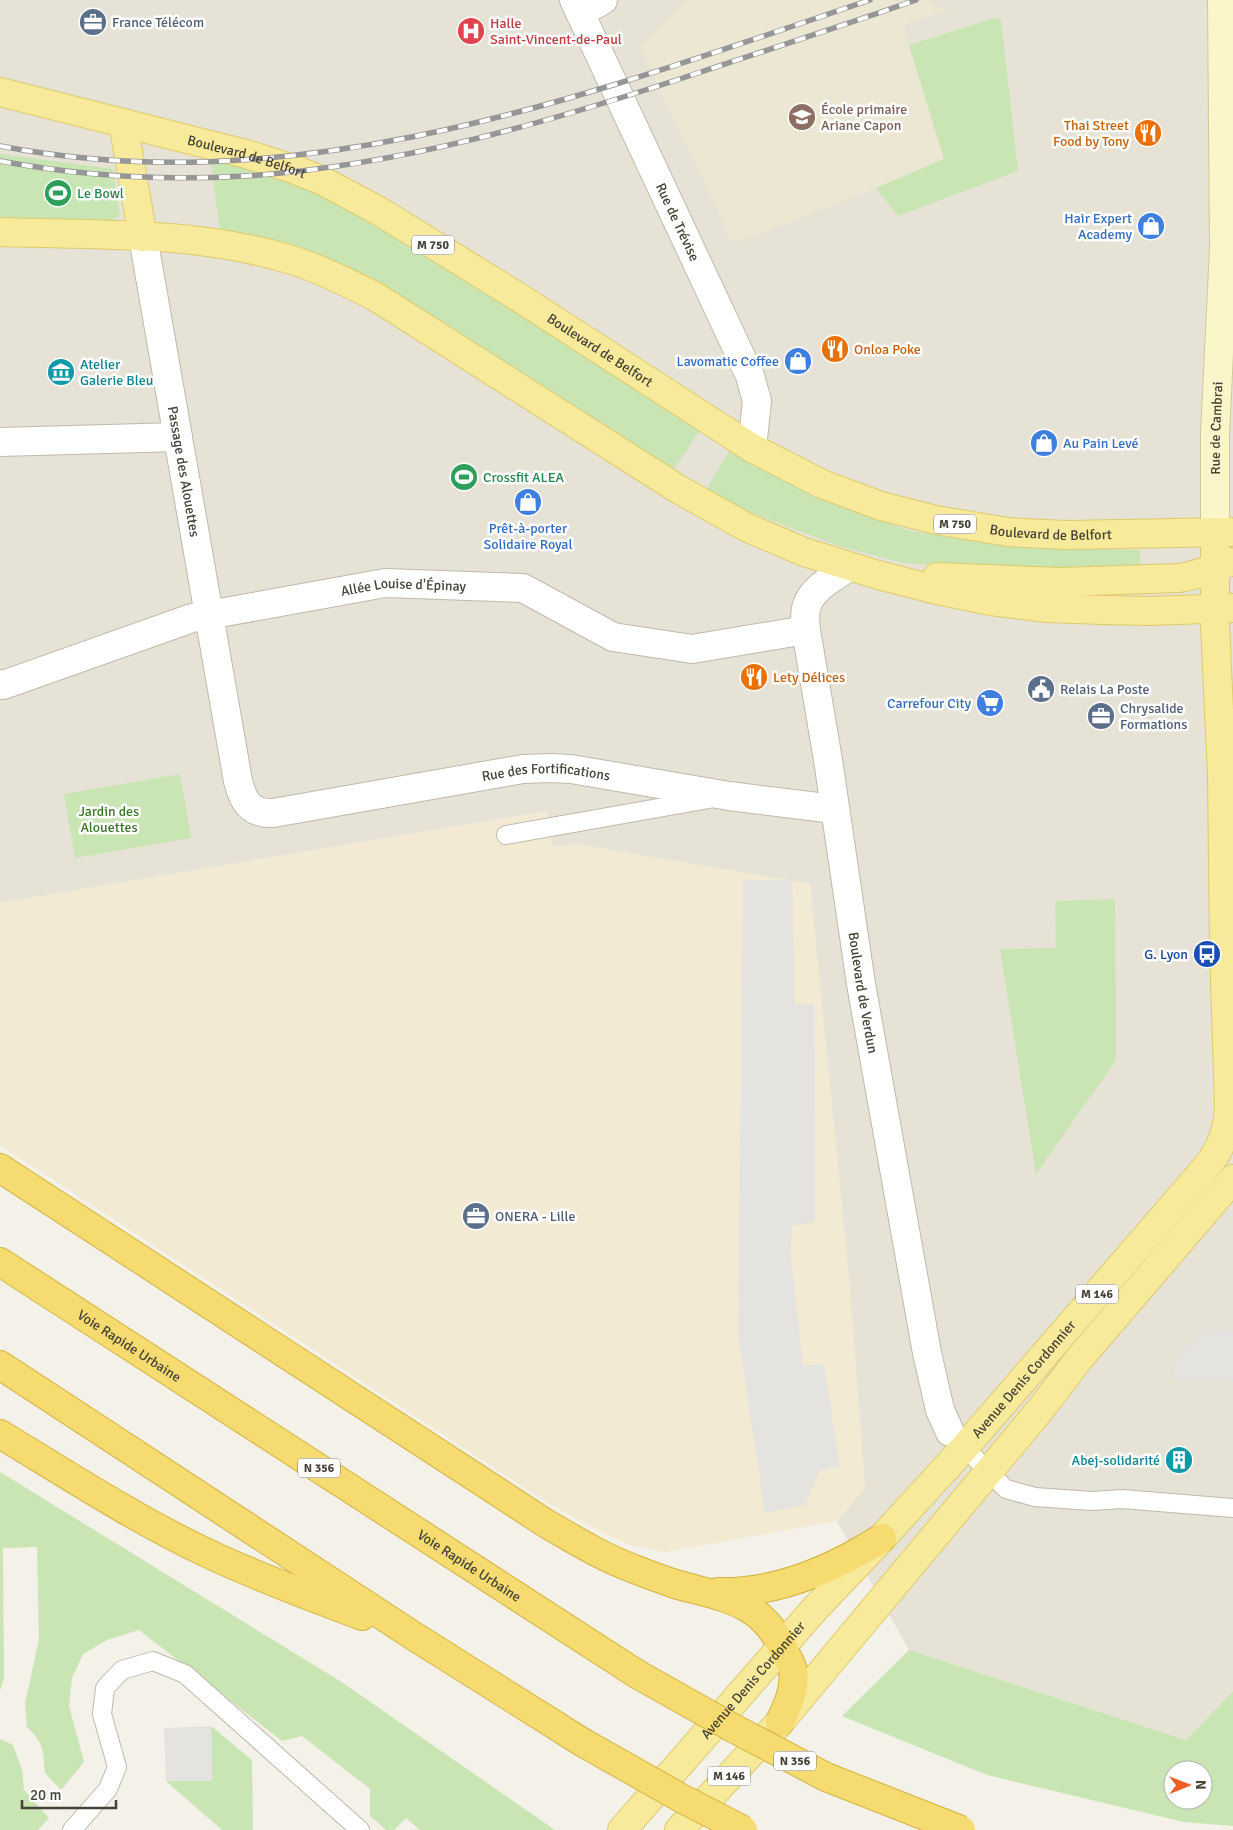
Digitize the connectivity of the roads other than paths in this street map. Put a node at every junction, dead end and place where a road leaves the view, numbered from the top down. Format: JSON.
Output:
{"nodes":[{"id":1,"x":1222,"y":0,"type":"edge"},
{"id":2,"x":585,"y":4,"type":"edge"},
{"id":3,"x":0,"y":92,"type":"edge"},
{"id":4,"x":122,"y":123,"type":"junction"},
{"id":5,"x":0,"y":232,"type":"edge"},
{"id":6,"x":143,"y":237,"type":"junction"},
{"id":7,"x":1224,"y":248,"type":"junction"},
{"id":8,"x":1233,"y":314,"type":"edge"},
{"id":9,"x":178,"y":437,"type":"junction"},
{"id":10,"x":0,"y":442,"type":"edge"},
{"id":11,"x":752,"y":448,"type":"junction"},
{"id":12,"x":1224,"y":532,"type":"edge"},
{"id":13,"x":1224,"y":564,"type":"edge"},
{"id":14,"x":849,"y":567,"type":"junction"},
{"id":15,"x":878,"y":575,"type":"junction"},
{"id":16,"x":1233,"y":589,"type":"edge"},
{"id":17,"x":1224,"y":609,"type":"edge"},
{"id":18,"x":210,"y":614,"type":"junction"},
{"id":19,"x":806,"y":630,"type":"junction"},
{"id":20,"x":0,"y":684,"type":"edge"},
{"id":21,"x":728,"y":796,"type":"junction"},
{"id":22,"x":834,"y":809,"type":"junction"},
{"id":23,"x":259,"y":812,"type":"joint"},
{"id":24,"x":506,"y":835,"type":"dead end"},
{"id":25,"x":0,"y":1168,"type":"edge"},
{"id":26,"x":1233,"y":1179,"type":"edge"},
{"id":27,"x":0,"y":1262,"type":"edge"},
{"id":28,"x":0,"y":1365,"type":"edge"},
{"id":29,"x":0,"y":1434,"type":"edge"},
{"id":30,"x":957,"y":1440,"type":"junction"},
{"id":31,"x":989,"y":1471,"type":"junction"},
{"id":32,"x":1233,"y":1508,"type":"edge"},
{"id":33,"x":882,"y":1538,"type":"junction"},
{"id":34,"x":711,"y":1592,"type":"junction"},
{"id":35,"x":409,"y":1634,"type":"junction"},
{"id":36,"x":783,"y":1647,"type":"junction"},
{"id":37,"x":780,"y":1722,"type":"junction"},
{"id":38,"x":72,"y":1830,"type":"edge"},
{"id":39,"x":360,"y":1830,"type":"edge"},
{"id":40,"x":622,"y":1830,"type":"edge"},
{"id":41,"x":679,"y":1830,"type":"edge"},
{"id":42,"x":743,"y":1830,"type":"edge"},
{"id":43,"x":961,"y":1830,"type":"edge"}],
"edges":[{"from":1,"to":7,"type":"main road","name":"Rue de Cambrai"},
{"from":2,"to":11,"type":"street","name":"Rue de Trévise"},
{"from":3,"to":4,"type":"main road","name":"Boulevard de Belfort","number":"M 750"},
{"from":4,"to":6,"type":"main road","name":"Passage des Alouettes"},
{"from":4,"to":11,"type":"main road","name":"Boulevard de Belfort","number":"M 750"},
{"from":5,"to":6,"type":"main road"},
{"from":6,"to":9,"type":"street","name":"Passage des Alouettes"},
{"from":6,"to":14,"type":"main road"},
{"from":7,"to":8,"type":"main road","name":"Rue de Cambrai"},
{"from":7,"to":12,"type":"main road","name":"Rue de Cambrai"},
{"from":9,"to":10,"type":"street"},
{"from":9,"to":18,"type":"street","name":"Passage des Alouettes"},
{"from":11,"to":12,"type":"main road","name":"Boulevard de Belfort","number":"M 750"},
{"from":12,"to":13,"type":"main road","name":"Rue de Cambrai"},
{"from":13,"to":15,"type":"main road"},
{"from":13,"to":17,"type":"main road","name":"Rue de Cambrai"},
{"from":14,"to":15,"type":"main road"},
{"from":14,"to":19,"type":"street","name":"Boulevard de Verdun"},
{"from":15,"to":17,"type":"main road"},
{"from":16,"to":17,"type":"main road"},
{"from":17,"to":30,"type":"main road","name":"Avenue Denis Cordonnier","number":"M 146"},
{"from":18,"to":19,"type":"street","name":"Allée Louise d'Épinay"},
{"from":18,"to":20,"type":"street","name":"Allée Louise d'Épinay"},
{"from":18,"to":23,"type":"street","name":"Passage des Alouettes"},
{"from":19,"to":22,"type":"street","name":"Boulevard de Verdun"},
{"from":21,"to":22,"type":"street","name":"Rue des Fortifications"},
{"from":21,"to":23,"type":"street","name":"Rue des Fortifications"},
{"from":21,"to":24,"type":"lane"},
{"from":22,"to":30,"type":"street","name":"Boulevard de Verdun"},
{"from":25,"to":34,"type":"highway"},
{"from":26,"to":31,"type":"main road","name":"Avenue Denis Cordonnier","number":"M 146"},
{"from":27,"to":43,"type":"highway","name":"Voie Rapide Urbaine","number":"N 356","bridge":true},
{"from":28,"to":35,"type":"highway"},
{"from":29,"to":35,"type":"highway"},
{"from":30,"to":31,"type":"lane"},
{"from":30,"to":33,"type":"main road","name":"Avenue Denis Cordonnier","number":"M 146"},
{"from":31,"to":32,"type":"lane"},
{"from":31,"to":37,"type":"main road","name":"Avenue Denis Cordonnier","number":"M 146"},
{"from":33,"to":34,"type":"highway"},
{"from":33,"to":36,"type":"main road","name":"Avenue Denis Cordonnier","number":"M 146"},
{"from":34,"to":36,"type":"highway"},
{"from":35,"to":42,"type":"highway","bridge":true},
{"from":36,"to":37,"type":"highway"},
{"from":36,"to":40,"type":"main road","name":"Avenue Denis Cordonnier","number":"M 146"},
{"from":37,"to":41,"type":"main road","name":"Avenue Denis Cordonnier","number":"M 146"},
{"from":38,"to":39,"type":"lane"}]}
